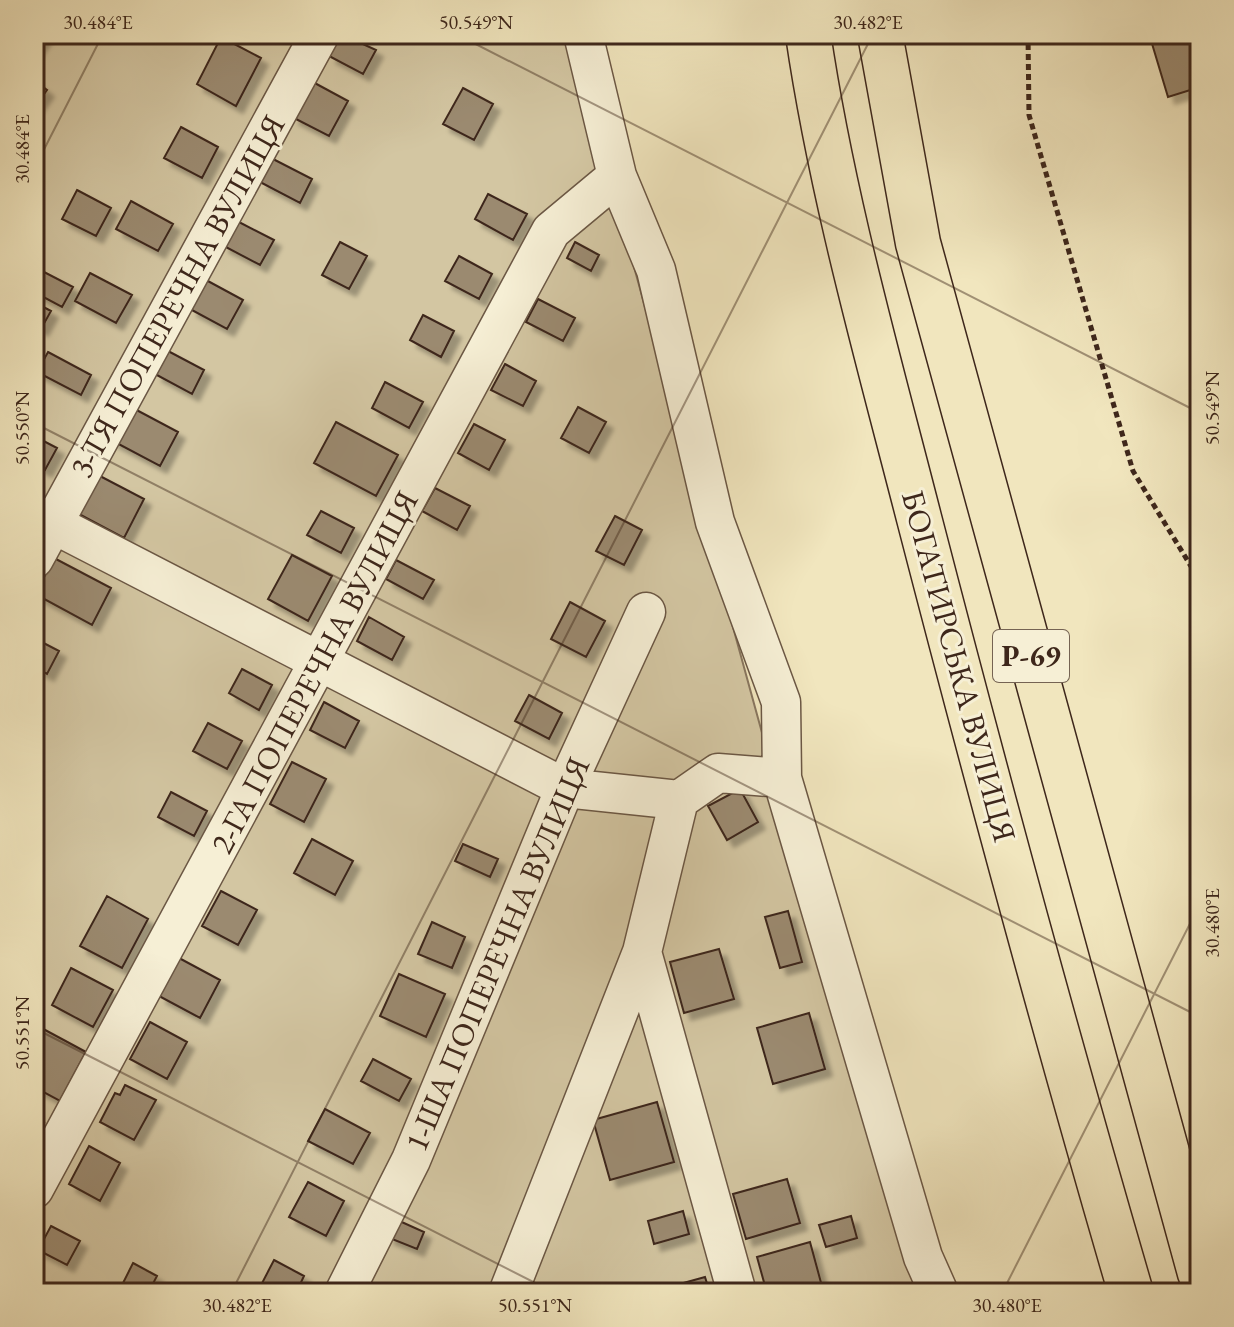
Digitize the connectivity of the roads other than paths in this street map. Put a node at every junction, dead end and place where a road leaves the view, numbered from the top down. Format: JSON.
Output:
{"nodes":[{"id":1,"x":320,"y":34,"type":"edge"},
{"id":2,"x":583,"y":34,"type":"edge"},
{"id":3,"x":808,"y":34,"type":"edge"},
{"id":4,"x":880,"y":34,"type":"edge"},
{"id":5,"x":617,"y":176,"type":"junction"},
{"id":6,"x":43,"y":519,"type":"edge"},
{"id":7,"x":34,"y":559,"type":"edge"},
{"id":8,"x":646,"y":612,"type":"dead end"},
{"id":9,"x":319,"y":664,"type":"junction"},
{"id":10,"x":782,"y":778,"type":"junction"},
{"id":11,"x":565,"y":788,"type":"junction"},
{"id":12,"x":679,"y":800,"type":"junction"},
{"id":13,"x":642,"y":952,"type":"junction"},
{"id":14,"x":34,"y":1189,"type":"edge"},
{"id":15,"x":1200,"y":1273,"type":"edge"},
{"id":16,"x":344,"y":1293,"type":"edge"},
{"id":17,"x":508,"y":1293,"type":"edge"},
{"id":18,"x":737,"y":1293,"type":"edge"},
{"id":19,"x":939,"y":1293,"type":"edge"},
{"id":20,"x":1131,"y":1293,"type":"edge"}],
"edges":[{"from":1,"to":6,"type":"street","name":"3-ТЯ ПОПЕРЕЧНА ВУЛИЦЯ"},
{"from":2,"to":5,"type":"street"},
{"from":3,"to":20,"type":"main road","name":"БОГАТИРСЬКА ВУЛИЦЯ","number":"Р-69"},
{"from":4,"to":15,"type":"main road","number":"Р-69"},
{"from":5,"to":9,"type":"street","name":"2-ГА ПОПЕРЕЧНА ВУЛИЦЯ"},
{"from":5,"to":10,"type":"street"},
{"from":6,"to":7,"type":"street","name":"3-ТЯ ПОПЕРЕЧНА ВУЛИЦЯ"},
{"from":6,"to":9,"type":"street"},
{"from":8,"to":11,"type":"street","name":"1-ША ПОПЕРЕЧНА ВУЛИЦЯ"},
{"from":9,"to":11,"type":"street"},
{"from":9,"to":14,"type":"street","name":"2-ГА ПОПЕРЕЧНА ВУЛИЦЯ"},
{"from":10,"to":12,"type":"street"},
{"from":10,"to":19,"type":"street"},
{"from":11,"to":12,"type":"street"},
{"from":11,"to":16,"type":"street","name":"1-ША ПОПЕРЕЧНА ВУЛИЦЯ"},
{"from":12,"to":13,"type":"street"},
{"from":13,"to":17,"type":"street"},
{"from":13,"to":18,"type":"street"}]}
